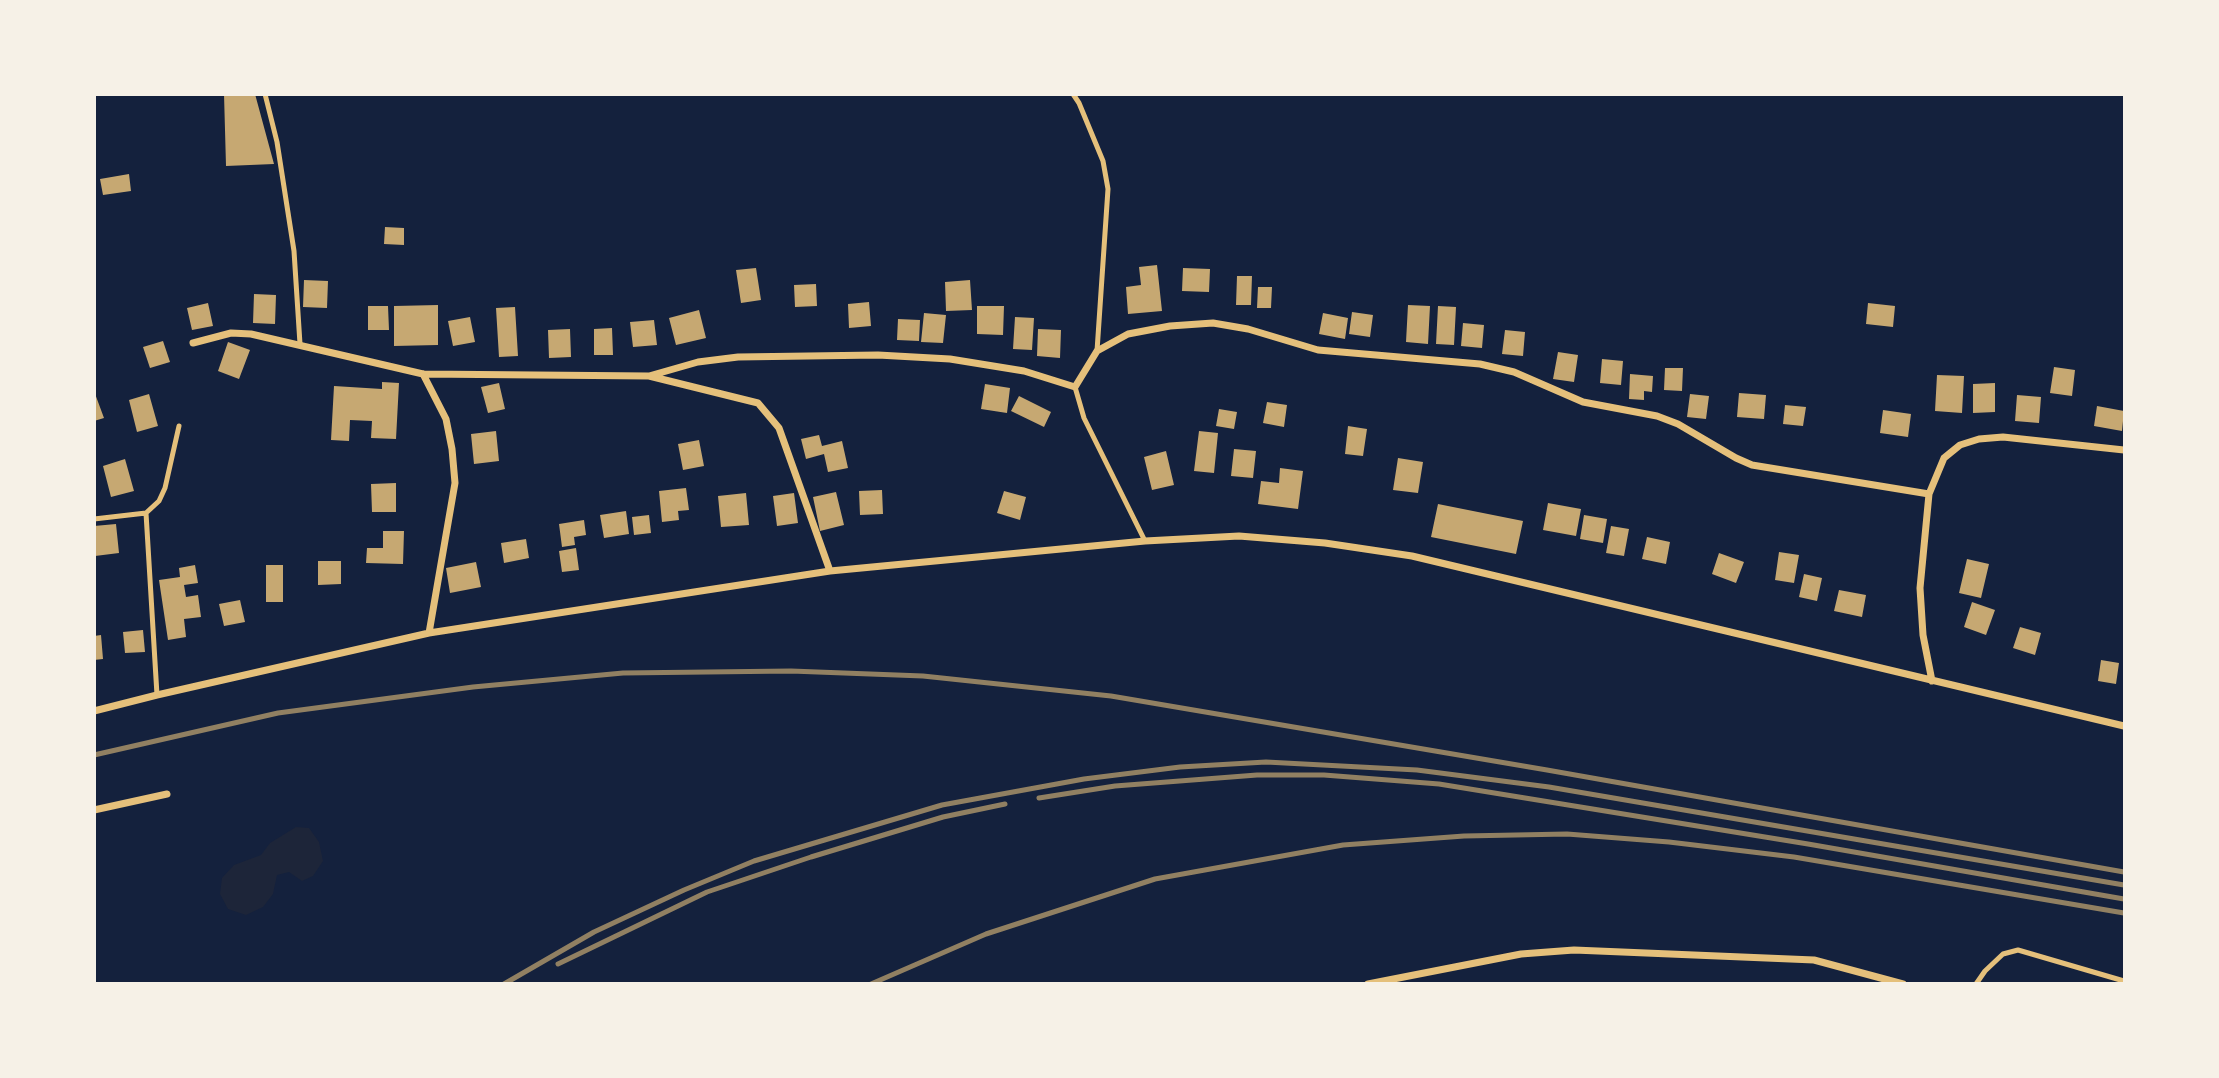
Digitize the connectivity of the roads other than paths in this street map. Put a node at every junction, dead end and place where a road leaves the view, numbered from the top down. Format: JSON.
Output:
{"nodes":[{"id":1,"x":265,"y":94,"type":"edge"},
{"id":2,"x":1073,"y":94,"type":"edge"},
{"id":3,"x":193,"y":343,"type":"dead end"},
{"id":4,"x":300,"y":344,"type":"junction"},
{"id":5,"x":1097,"y":351,"type":"junction"},
{"id":6,"x":423,"y":374,"type":"junction"},
{"id":7,"x":649,"y":376,"type":"junction"},
{"id":8,"x":1075,"y":387,"type":"junction"},
{"id":9,"x":179,"y":426,"type":"dead end"},
{"id":10,"x":2124,"y":450,"type":"edge"},
{"id":11,"x":1929,"y":494,"type":"junction"},
{"id":12,"x":146,"y":513,"type":"junction"},
{"id":13,"x":94,"y":519,"type":"edge"},
{"id":14,"x":1145,"y":541,"type":"junction"},
{"id":15,"x":831,"y":571,"type":"junction"},
{"id":16,"x":429,"y":633,"type":"junction"},
{"id":17,"x":1932,"y":681,"type":"junction"},
{"id":18,"x":157,"y":695,"type":"junction"},
{"id":19,"x":94,"y":711,"type":"edge"},
{"id":20,"x":2124,"y":726,"type":"edge"},
{"id":21,"x":167,"y":794,"type":"dead end"},
{"id":22,"x":94,"y":810,"type":"edge"},
{"id":23,"x":2124,"y":981,"type":"edge"},
{"id":24,"x":1368,"y":984,"type":"edge"},
{"id":25,"x":1903,"y":984,"type":"edge"},
{"id":26,"x":1976,"y":984,"type":"edge"}],
"edges":[{"from":1,"to":4,"type":"lane"},
{"from":2,"to":5,"type":"lane"},
{"from":3,"to":4,"type":"street"},
{"from":4,"to":6,"type":"street"},
{"from":5,"to":8,"type":"street"},
{"from":5,"to":11,"type":"street"},
{"from":6,"to":7,"type":"street"},
{"from":6,"to":16,"type":"street"},
{"from":7,"to":8,"type":"street"},
{"from":7,"to":15,"type":"street"},
{"from":8,"to":14,"type":"lane"},
{"from":9,"to":12,"type":"lane"},
{"from":10,"to":11,"type":"street"},
{"from":11,"to":17,"type":"street"},
{"from":12,"to":13,"type":"lane"},
{"from":12,"to":18,"type":"lane"},
{"from":14,"to":15,"type":"street"},
{"from":14,"to":17,"type":"street"},
{"from":15,"to":16,"type":"street"},
{"from":16,"to":18,"type":"street"},
{"from":17,"to":20,"type":"street"},
{"from":18,"to":19,"type":"street"},
{"from":21,"to":22,"type":"street"},
{"from":23,"to":26,"type":"lane"},
{"from":24,"to":25,"type":"street"}]}
